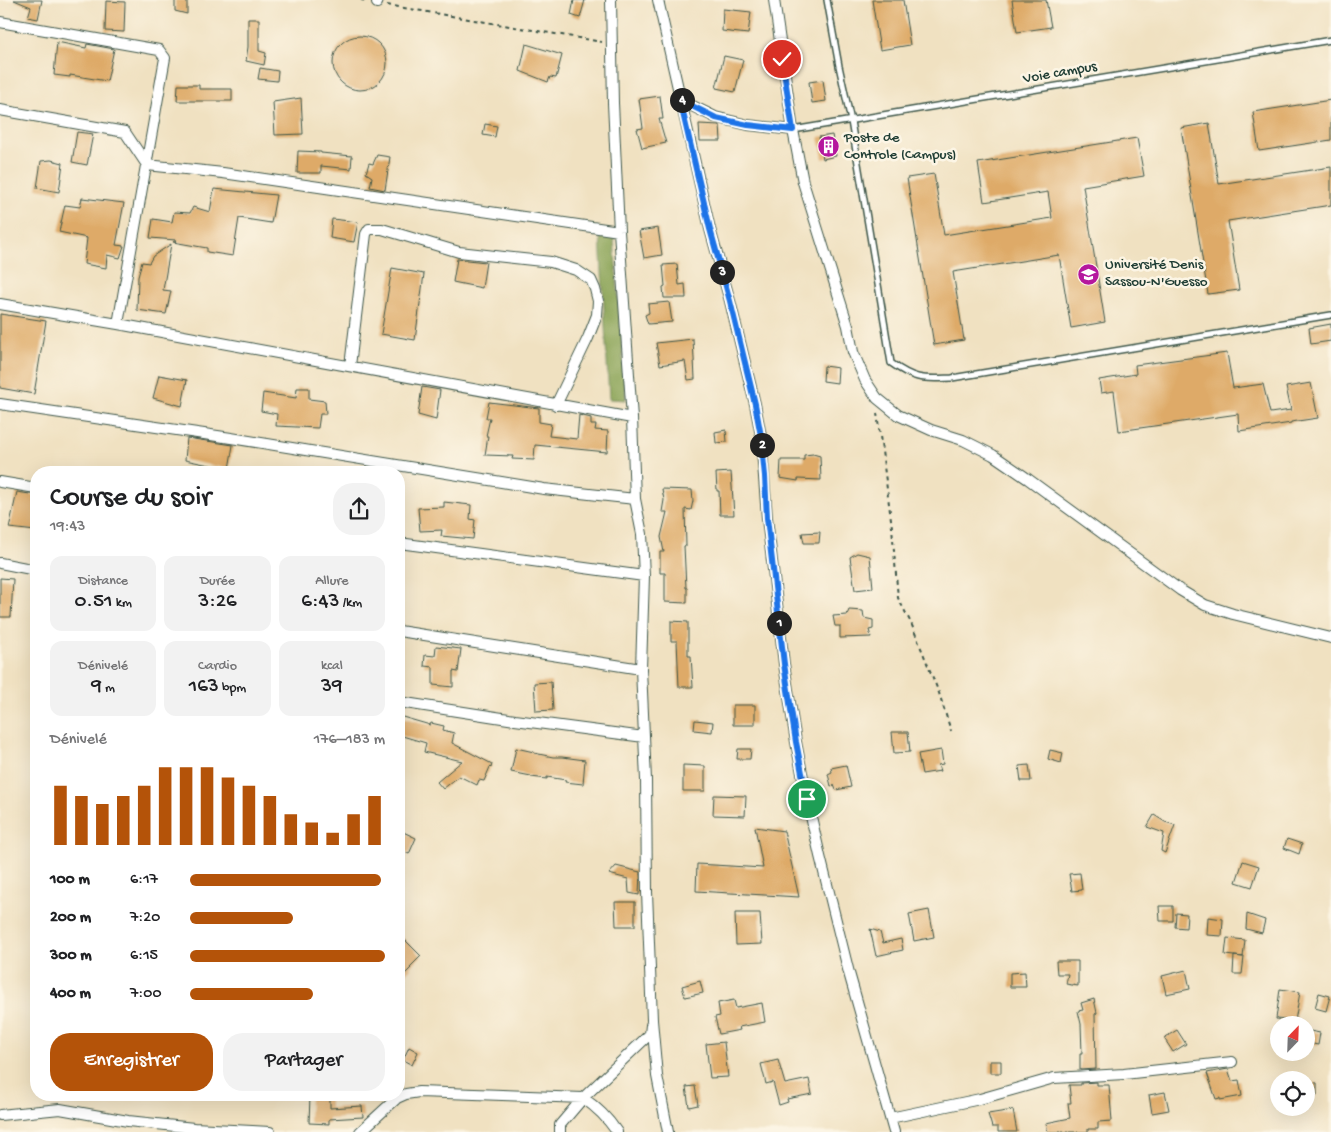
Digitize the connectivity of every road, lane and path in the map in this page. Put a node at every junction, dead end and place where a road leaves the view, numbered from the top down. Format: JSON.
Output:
{"nodes":[{"id":1,"x":361,"y":0,"type":"edge"},
{"id":2,"x":611,"y":0,"type":"edge"},
{"id":3,"x":658,"y":0,"type":"edge"},
{"id":4,"x":774,"y":0,"type":"edge"},
{"id":5,"x":828,"y":0,"type":"edge"},
{"id":6,"x":377,"y":1,"type":"edge"},
{"id":7,"x":0,"y":22,"type":"edge"},
{"id":8,"x":1331,"y":40,"type":"edge"},
{"id":9,"x":611,"y":44,"type":"junction"},
{"id":10,"x":680,"y":100,"type":"junction"},
{"id":11,"x":0,"y":110,"type":"edge"},
{"id":12,"x":850,"y":121,"type":"junction"},
{"id":13,"x":793,"y":130,"type":"junction"},
{"id":14,"x":146,"y":165,"type":"junction"},
{"id":15,"x":619,"y":231,"type":"junction"},
{"id":16,"x":0,"y":304,"type":"edge"},
{"id":17,"x":1331,"y":315,"type":"edge"},
{"id":18,"x":118,"y":324,"type":"junction"},
{"id":19,"x":350,"y":366,"type":"junction"},
{"id":20,"x":0,"y":404,"type":"edge"},
{"id":21,"x":556,"y":405,"type":"junction"},
{"id":22,"x":877,"y":412,"type":"dead end"},
{"id":23,"x":632,"y":418,"type":"junction"},
{"id":24,"x":403,"y":466,"type":"edge"},
{"id":25,"x":405,"y":466,"type":"edge"},
{"id":26,"x":0,"y":482,"type":"edge"},
{"id":27,"x":30,"y":487,"type":"edge"},
{"id":28,"x":635,"y":499,"type":"junction"},
{"id":29,"x":405,"y":545,"type":"edge"},
{"id":30,"x":0,"y":563,"type":"edge"},
{"id":31,"x":30,"y":569,"type":"edge"},
{"id":32,"x":644,"y":576,"type":"junction"},
{"id":33,"x":405,"y":632,"type":"edge"},
{"id":34,"x":1331,"y":638,"type":"edge"},
{"id":35,"x":641,"y":669,"type":"junction"},
{"id":36,"x":405,"y":703,"type":"edge"},
{"id":37,"x":951,"y":731,"type":"dead end"},
{"id":38,"x":644,"y":737,"type":"junction"},
{"id":39,"x":652,"y":1020,"type":"junction"},
{"id":40,"x":1232,"y":1062,"type":"dead end"},
{"id":41,"x":405,"y":1094,"type":"edge"},
{"id":42,"x":583,"y":1098,"type":"junction"},
{"id":43,"x":393,"y":1101,"type":"edge"},
{"id":44,"x":0,"y":1115,"type":"edge"},
{"id":45,"x":890,"y":1118,"type":"junction"},
{"id":46,"x":270,"y":1132,"type":"edge"},
{"id":47,"x":360,"y":1132,"type":"edge"},
{"id":48,"x":560,"y":1132,"type":"edge"},
{"id":49,"x":617,"y":1132,"type":"edge"},
{"id":50,"x":668,"y":1132,"type":"edge"},
{"id":51,"x":894,"y":1132,"type":"edge"}],
"edges":[{"from":1,"to":6,"type":"path"},
{"from":2,"to":9,"type":"street"},
{"from":3,"to":10,"type":"street"},
{"from":4,"to":13,"type":"street"},
{"from":5,"to":12,"type":"lane"},
{"from":6,"to":9,"type":"path"},
{"from":7,"to":14,"type":"street"},
{"from":8,"to":12,"type":"lane","name":"Voie campus"},
{"from":9,"to":15,"type":"street"},
{"from":10,"to":13,"type":"street"},
{"from":10,"to":45,"type":"street"},
{"from":11,"to":14,"type":"street"},
{"from":12,"to":13,"type":"lane","name":"Voie campus"},
{"from":12,"to":17,"type":"lane"},
{"from":13,"to":34,"type":"street"},
{"from":14,"to":15,"type":"street"},
{"from":14,"to":18,"type":"street"},
{"from":15,"to":23,"type":"street"},
{"from":16,"to":18,"type":"street"},
{"from":18,"to":19,"type":"street"},
{"from":19,"to":21,"type":"street"},
{"from":19,"to":21,"type":"street"},
{"from":20,"to":24,"type":"street"},
{"from":21,"to":23,"type":"street"},
{"from":22,"to":37,"type":"path"},
{"from":23,"to":28,"type":"street"},
{"from":25,"to":28,"type":"street"},
{"from":26,"to":27,"type":"street"},
{"from":28,"to":32,"type":"street"},
{"from":29,"to":32,"type":"street"},
{"from":30,"to":31,"type":"street"},
{"from":32,"to":35,"type":"street"},
{"from":33,"to":35,"type":"street"},
{"from":35,"to":38,"type":"street"},
{"from":36,"to":38,"type":"street"},
{"from":38,"to":39,"type":"street"},
{"from":39,"to":42,"type":"street"},
{"from":39,"to":50,"type":"street"},
{"from":40,"to":45,"type":"street"},
{"from":41,"to":42,"type":"street"},
{"from":42,"to":48,"type":"street"},
{"from":42,"to":49,"type":"street"},
{"from":43,"to":47,"type":"street"},
{"from":44,"to":46,"type":"street"},
{"from":45,"to":51,"type":"street"}]}
